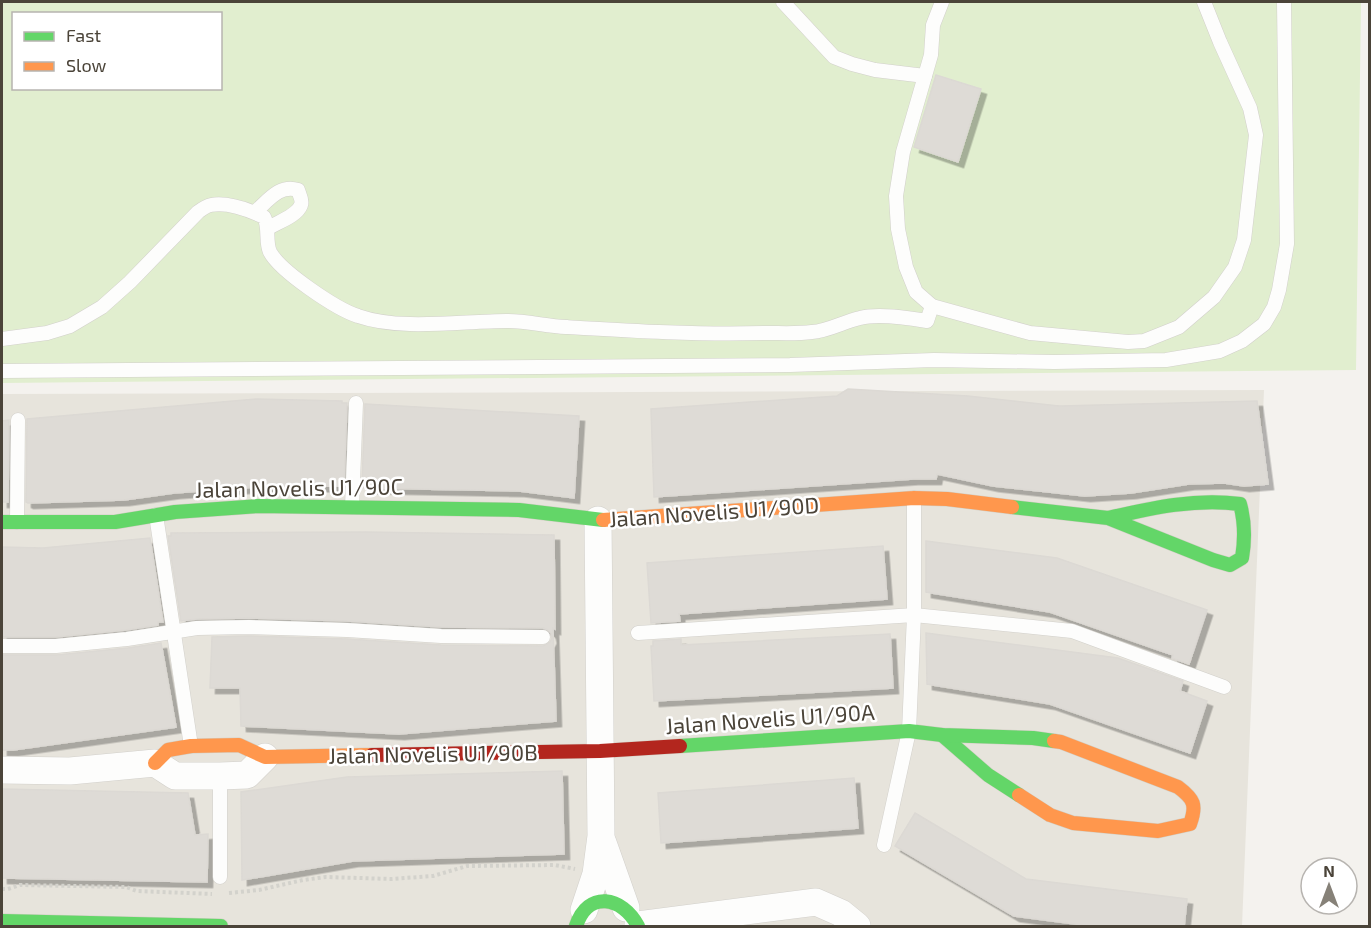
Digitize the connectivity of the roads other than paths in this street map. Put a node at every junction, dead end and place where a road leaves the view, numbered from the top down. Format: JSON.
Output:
{"nodes":[{"id":1,"x":783,"y":2,"type":"edge"},
{"id":2,"x":942,"y":2,"type":"edge"},
{"id":3,"x":1204,"y":2,"type":"edge"},
{"id":4,"x":1284,"y":2,"type":"edge"},
{"id":5,"x":925,"y":76,"type":"junction"},
{"id":6,"x":255,"y":213,"type":"junction"},
{"id":7,"x":268,"y":228,"type":"junction"},
{"id":8,"x":932,"y":306,"type":"junction"},
{"id":9,"x":2,"y":339,"type":"edge"},
{"id":10,"x":2,"y":371,"type":"edge"},
{"id":11,"x":356,"y":404,"type":"dead end"},
{"id":12,"x":18,"y":420,"type":"dead end"},
{"id":13,"x":914,"y":498,"type":"junction"},
{"id":14,"x":352,"y":507,"type":"junction"},
{"id":15,"x":156,"y":516,"type":"junction"},
{"id":16,"x":1108,"y":518,"type":"junction"},
{"id":17,"x":598,"y":520,"type":"junction"},
{"id":18,"x":2,"y":522,"type":"edge"},
{"id":19,"x":17,"y":522,"type":"junction"},
{"id":20,"x":914,"y":615,"type":"junction"},
{"id":21,"x":173,"y":632,"type":"junction"},
{"id":22,"x":638,"y":633,"type":"dead end"},
{"id":23,"x":543,"y":637,"type":"dead end"},
{"id":24,"x":2,"y":646,"type":"edge"},
{"id":25,"x":1224,"y":687,"type":"dead end"},
{"id":26,"x":909,"y":731,"type":"junction"},
{"id":27,"x":942,"y":735,"type":"junction"},
{"id":28,"x":191,"y":746,"type":"junction"},
{"id":29,"x":600,"y":751,"type":"junction"},
{"id":30,"x":265,"y":757,"type":"junction"},
{"id":31,"x":154,"y":763,"type":"junction"},
{"id":32,"x":2,"y":770,"type":"edge"},
{"id":33,"x":220,"y":776,"type":"junction"},
{"id":34,"x":601,"y":836,"type":"junction"},
{"id":35,"x":884,"y":845,"type":"dead end"},
{"id":36,"x":220,"y":877,"type":"dead end"},
{"id":37,"x":580,"y":918,"type":"edge"},
{"id":38,"x":634,"y":920,"type":"edge"},
{"id":39,"x":2,"y":921,"type":"edge"},
{"id":40,"x":221,"y":927,"type":"edge"},
{"id":41,"x":857,"y":927,"type":"edge"}],
"edges":[{"from":1,"to":5,"type":"lane"},
{"from":2,"to":5,"type":"lane"},
{"from":3,"to":8,"type":"lane"},
{"from":4,"to":10,"type":"lane"},
{"from":5,"to":8,"type":"lane"},
{"from":6,"to":7,"type":"lane"},
{"from":6,"to":7,"type":"lane"},
{"from":6,"to":9,"type":"lane"},
{"from":7,"to":8,"type":"lane"},
{"from":11,"to":14,"type":"lane"},
{"from":12,"to":19,"type":"lane"},
{"from":13,"to":16,"type":"street","name":"Jalan Novelis U1/90D"},
{"from":13,"to":17,"type":"street","name":"Jalan Novelis U1/90D"},
{"from":13,"to":20,"type":"lane"},
{"from":14,"to":15,"type":"street","name":"Jalan Novelis U1/90C"},
{"from":14,"to":17,"type":"street","name":"Jalan Novelis U1/90C"},
{"from":15,"to":19,"type":"street","name":"Jalan Novelis U1/90C"},
{"from":15,"to":21,"type":"lane"},
{"from":16,"to":16,"type":"street","name":"Jalan Novelis U1/90D"},
{"from":17,"to":29,"type":"street","name":"Jalan Novelis U1/90D"},
{"from":18,"to":19,"type":"street","name":"Jalan Novelis U1/90C"},
{"from":20,"to":22,"type":"lane"},
{"from":20,"to":25,"type":"lane"},
{"from":20,"to":26,"type":"lane"},
{"from":21,"to":23,"type":"lane"},
{"from":21,"to":24,"type":"lane"},
{"from":21,"to":28,"type":"lane"},
{"from":26,"to":27,"type":"street","name":"Jalan Novelis U1/90A"},
{"from":26,"to":29,"type":"street","name":"Jalan Novelis U1/90A"},
{"from":26,"to":35,"type":"lane"},
{"from":27,"to":27,"type":"street","name":"Jalan Novelis U1/90A"},
{"from":28,"to":30,"type":"street","name":"Jalan Novelis U1/90B"},
{"from":28,"to":31,"type":"street","name":"Jalan Novelis U1/90B"},
{"from":29,"to":30,"type":"street","name":"Jalan Novelis U1/90B"},
{"from":29,"to":34,"type":"street","name":"Jalan Novelis U1/90D"},
{"from":30,"to":33,"type":"street"},
{"from":31,"to":32,"type":"street","name":"Jalan Novelis U1/90B"},
{"from":31,"to":33,"type":"street"},
{"from":33,"to":36,"type":"lane"},
{"from":34,"to":37,"type":"street","name":"Jalan Novelis U1/90D"},
{"from":34,"to":38,"type":"street","name":"Jalan Novelis U1/90D"},
{"from":37,"to":38,"type":"street"},
{"from":38,"to":41,"type":"street"},
{"from":39,"to":40,"type":"street"}]}
